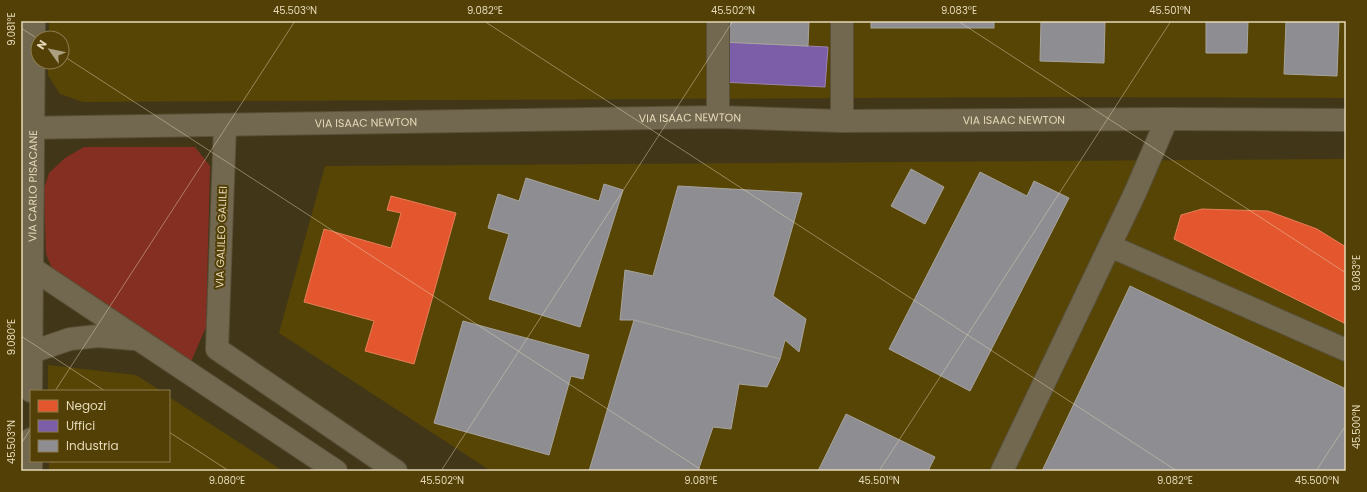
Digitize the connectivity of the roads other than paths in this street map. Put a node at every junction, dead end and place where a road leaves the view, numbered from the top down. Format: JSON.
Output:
{"nodes":[{"id":1,"x":34,"y":21,"type":"edge"},
{"id":2,"x":718,"y":21,"type":"edge"},
{"id":3,"x":842,"y":21,"type":"edge"},
{"id":4,"x":718,"y":117,"type":"junction"},
{"id":5,"x":1167,"y":119,"type":"junction"},
{"id":6,"x":1346,"y":120,"type":"edge"},
{"id":7,"x":842,"y":121,"type":"junction"},
{"id":8,"x":224,"y":125,"type":"junction"},
{"id":9,"x":27,"y":128,"type":"edge"},
{"id":10,"x":1110,"y":246,"type":"junction"},
{"id":11,"x":33,"y":269,"type":"junction"},
{"id":12,"x":137,"y":339,"type":"junction"},
{"id":13,"x":28,"y":340,"type":"edge"},
{"id":14,"x":217,"y":349,"type":"junction"},
{"id":15,"x":1346,"y":350,"type":"edge"},
{"id":16,"x":195,"y":376,"type":"junction"},
{"id":17,"x":31,"y":390,"type":"edge"},
{"id":18,"x":336,"y":471,"type":"edge"},
{"id":19,"x":396,"y":471,"type":"edge"},
{"id":20,"x":1002,"y":471,"type":"edge"}],
"edges":[{"from":1,"to":9,"type":"street","name":"VIA CARLO PISACANE"},
{"from":2,"to":4,"type":"street"},
{"from":3,"to":7,"type":"street"},
{"from":4,"to":7,"type":"street","name":"VIA ISAAC NEWTON"},
{"from":4,"to":8,"type":"street","name":"VIA ISAAC NEWTON"},
{"from":5,"to":6,"type":"street","name":"VIA ISAAC NEWTON"},
{"from":5,"to":7,"type":"street","name":"VIA ISAAC NEWTON"},
{"from":5,"to":10,"type":"street"},
{"from":8,"to":9,"type":"street","name":"VIA ISAAC NEWTON"},
{"from":8,"to":14,"type":"street","name":"VIA GALILEO GALILEI"},
{"from":9,"to":11,"type":"street","name":"VIA CARLO PISACANE"},
{"from":10,"to":15,"type":"street"},
{"from":10,"to":20,"type":"street"},
{"from":11,"to":12,"type":"street"},
{"from":11,"to":13,"type":"street","name":"VIA CARLO PISACANE"},
{"from":12,"to":13,"type":"street"},
{"from":12,"to":16,"type":"street"},
{"from":13,"to":17,"type":"street","name":"VIA CARLO PISACANE"},
{"from":14,"to":16,"type":"street"},
{"from":14,"to":19,"type":"street"},
{"from":16,"to":18,"type":"street"}]}
